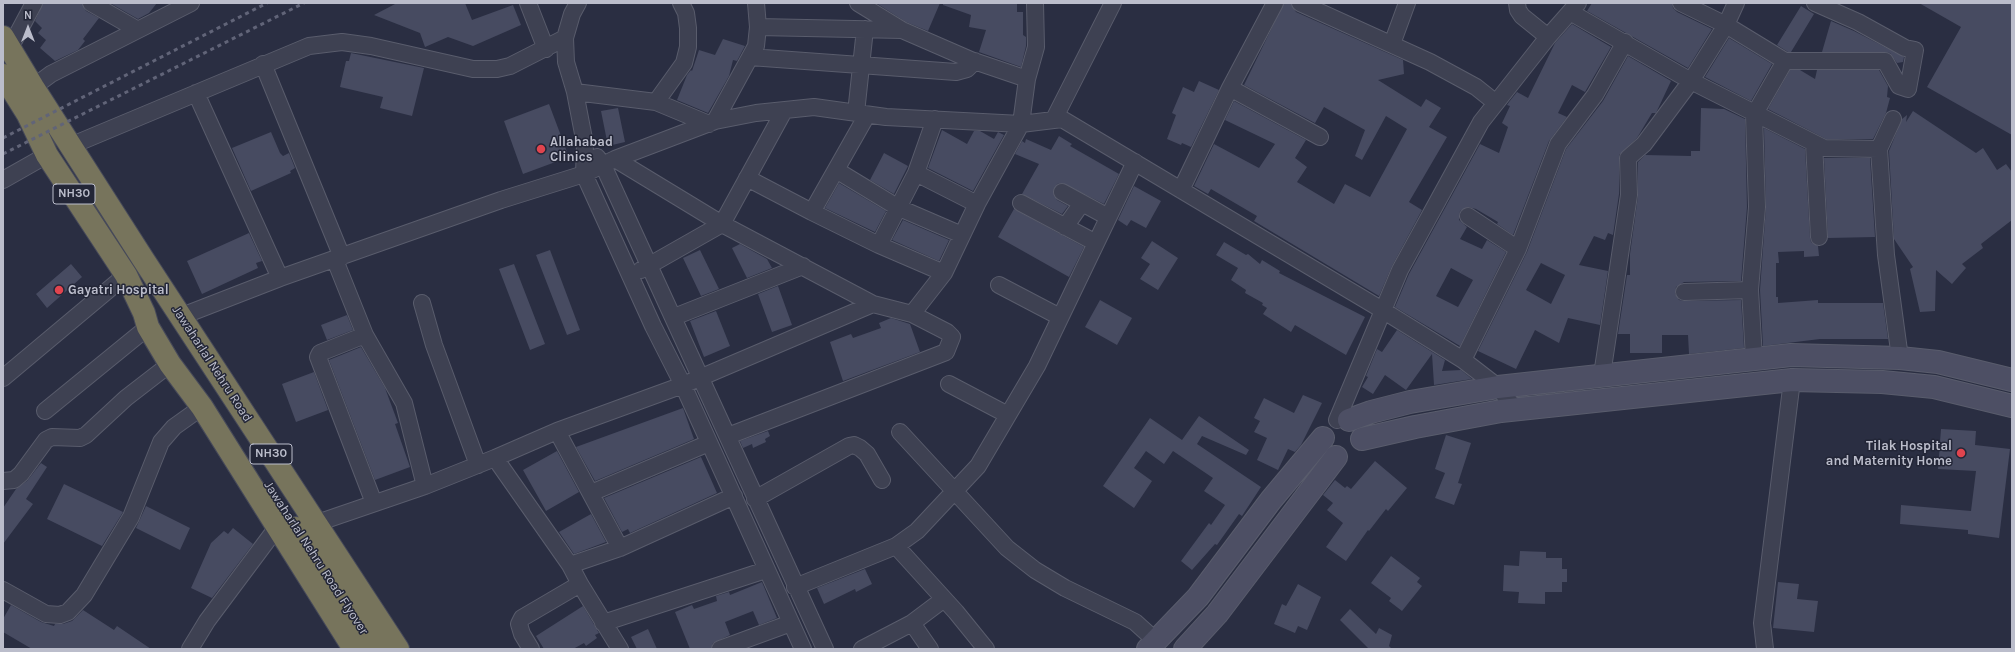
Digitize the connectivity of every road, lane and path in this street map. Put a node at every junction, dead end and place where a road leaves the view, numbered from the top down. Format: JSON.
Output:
{"nodes":[{"id":1,"x":34,"y":3,"type":"edge"},
{"id":2,"x":91,"y":3,"type":"edge"},
{"id":3,"x":191,"y":3,"type":"edge"},
{"id":4,"x":528,"y":3,"type":"edge"},
{"id":5,"x":578,"y":3,"type":"edge"},
{"id":6,"x":681,"y":3,"type":"edge"},
{"id":7,"x":756,"y":3,"type":"edge"},
{"id":8,"x":858,"y":3,"type":"edge"},
{"id":9,"x":1035,"y":3,"type":"edge"},
{"id":10,"x":1113,"y":3,"type":"edge"},
{"id":11,"x":1275,"y":3,"type":"edge"},
{"id":12,"x":1300,"y":3,"type":"edge"},
{"id":13,"x":1407,"y":3,"type":"edge"},
{"id":14,"x":1517,"y":3,"type":"edge"},
{"id":15,"x":1681,"y":3,"type":"edge"},
{"id":16,"x":1736,"y":3,"type":"edge"},
{"id":17,"x":1815,"y":3,"type":"edge"},
{"id":18,"x":1326,"y":8,"type":"edge"},
{"id":19,"x":1574,"y":8,"type":"edge"},
{"id":20,"x":1726,"y":25,"type":"junction"},
{"id":21,"x":758,"y":27,"type":"junction"},
{"id":22,"x":865,"y":29,"type":"junction"},
{"id":23,"x":138,"y":30,"type":"junction"},
{"id":24,"x":902,"y":30,"type":"junction"},
{"id":25,"x":1548,"y":36,"type":"junction"},
{"id":26,"x":565,"y":38,"type":"junction"},
{"id":27,"x":1625,"y":42,"type":"junction"},
{"id":28,"x":7,"y":43,"type":"edge"},
{"id":29,"x":1392,"y":44,"type":"junction"},
{"id":30,"x":546,"y":49,"type":"junction"},
{"id":31,"x":750,"y":57,"type":"junction"},
{"id":32,"x":1785,"y":61,"type":"junction"},
{"id":33,"x":974,"y":62,"type":"junction"},
{"id":34,"x":263,"y":64,"type":"junction"},
{"id":35,"x":862,"y":64,"type":"junction"},
{"id":36,"x":3,"y":75,"type":"edge"},
{"id":37,"x":1027,"y":79,"type":"junction"},
{"id":38,"x":1691,"y":81,"type":"junction"},
{"id":39,"x":1230,"y":88,"type":"junction"},
{"id":40,"x":575,"y":92,"type":"junction"},
{"id":41,"x":25,"y":93,"type":"junction"},
{"id":42,"x":196,"y":93,"type":"junction"},
{"id":43,"x":656,"y":102,"type":"junction"},
{"id":44,"x":1496,"y":103,"type":"junction"},
{"id":45,"x":784,"y":110,"type":"junction"},
{"id":46,"x":861,"y":114,"type":"junction"},
{"id":47,"x":1754,"y":115,"type":"junction"},
{"id":48,"x":935,"y":119,"type":"junction"},
{"id":49,"x":1054,"y":119,"type":"junction"},
{"id":50,"x":1893,"y":119,"type":"dead end"},
{"id":51,"x":712,"y":123,"type":"junction"},
{"id":52,"x":1020,"y":124,"type":"junction"},
{"id":53,"x":1320,"y":137,"type":"dead end"},
{"id":54,"x":585,"y":144,"type":"junction"},
{"id":55,"x":1814,"y":144,"type":"junction"},
{"id":56,"x":70,"y":146,"type":"junction"},
{"id":57,"x":1880,"y":149,"type":"junction"},
{"id":58,"x":47,"y":154,"type":"junction"},
{"id":59,"x":610,"y":162,"type":"junction"},
{"id":60,"x":1135,"y":162,"type":"junction"},
{"id":61,"x":836,"y":170,"type":"junction"},
{"id":62,"x":916,"y":173,"type":"junction"},
{"id":63,"x":584,"y":174,"type":"junction"},
{"id":64,"x":748,"y":178,"type":"junction"},
{"id":65,"x":3,"y":180,"type":"edge"},
{"id":66,"x":1181,"y":190,"type":"junction"},
{"id":67,"x":1062,"y":192,"type":"dead end"},
{"id":68,"x":1021,"y":203,"type":"dead end"},
{"id":69,"x":1082,"y":203,"type":"junction"},
{"id":70,"x":977,"y":204,"type":"junction"},
{"id":71,"x":897,"y":207,"type":"junction"},
{"id":72,"x":812,"y":212,"type":"junction"},
{"id":73,"x":1468,"y":216,"type":"dead end"},
{"id":74,"x":1108,"y":217,"type":"junction"},
{"id":75,"x":722,"y":224,"type":"junction"},
{"id":76,"x":1065,"y":227,"type":"junction"},
{"id":77,"x":962,"y":235,"type":"junction"},
{"id":78,"x":1819,"y":237,"type":"dead end"},
{"id":79,"x":1096,"y":243,"type":"junction"},
{"id":80,"x":879,"y":245,"type":"junction"},
{"id":81,"x":1518,"y":249,"type":"junction"},
{"id":82,"x":338,"y":258,"type":"junction"},
{"id":83,"x":650,"y":265,"type":"junction"},
{"id":84,"x":803,"y":266,"type":"junction"},
{"id":85,"x":944,"y":273,"type":"junction"},
{"id":86,"x":631,"y":274,"type":"junction"},
{"id":87,"x":126,"y":276,"type":"junction"},
{"id":88,"x":280,"y":278,"type":"junction"},
{"id":89,"x":999,"y":284,"type":"dead end"},
{"id":90,"x":1750,"y":290,"type":"junction"},
{"id":91,"x":1684,"y":292,"type":"dead end"},
{"id":92,"x":422,"y":302,"type":"dead end"},
{"id":93,"x":873,"y":304,"type":"junction"},
{"id":94,"x":1384,"y":311,"type":"junction"},
{"id":95,"x":912,"y":314,"type":"junction"},
{"id":96,"x":182,"y":316,"type":"junction"},
{"id":97,"x":674,"y":317,"type":"junction"},
{"id":98,"x":1060,"y":317,"type":"junction"},
{"id":99,"x":146,"y":320,"type":"junction"},
{"id":100,"x":365,"y":335,"type":"junction"},
{"id":101,"x":1754,"y":358,"type":"junction"},
{"id":102,"x":1900,"y":358,"type":"junction"},
{"id":103,"x":1463,"y":360,"type":"junction"},
{"id":104,"x":170,"y":364,"type":"junction"},
{"id":105,"x":1602,"y":375,"type":"junction"},
{"id":106,"x":700,"y":376,"type":"junction"},
{"id":107,"x":3,"y":378,"type":"edge"},
{"id":108,"x":1792,"y":380,"type":"junction"},
{"id":109,"x":2012,"y":380,"type":"edge"},
{"id":110,"x":949,"y":384,"type":"dead end"},
{"id":111,"x":683,"y":385,"type":"junction"},
{"id":112,"x":1498,"y":387,"type":"junction"},
{"id":113,"x":2012,"y":406,"type":"edge"},
{"id":114,"x":202,"y":407,"type":"junction"},
{"id":115,"x":1516,"y":410,"type":"junction"},
{"id":116,"x":45,"y":411,"type":"dead end"},
{"id":117,"x":1008,"y":415,"type":"junction"},
{"id":118,"x":1343,"y":420,"type":"junction"},
{"id":119,"x":557,"y":431,"type":"junction"},
{"id":120,"x":900,"y":432,"type":"dead end"},
{"id":121,"x":728,"y":436,"type":"junction"},
{"id":122,"x":1323,"y":438,"type":"junction"},
{"id":123,"x":1362,"y":439,"type":"junction"},
{"id":124,"x":709,"y":443,"type":"junction"},
{"id":125,"x":1336,"y":457,"type":"junction"},
{"id":126,"x":495,"y":458,"type":"junction"},
{"id":127,"x":478,"y":465,"type":"junction"},
{"id":128,"x":3,"y":480,"type":"edge"},
{"id":129,"x":882,"y":480,"type":"dead end"},
{"id":130,"x":425,"y":486,"type":"junction"},
{"id":131,"x":955,"y":491,"type":"junction"},
{"id":132,"x":591,"y":493,"type":"junction"},
{"id":133,"x":734,"y":496,"type":"junction"},
{"id":134,"x":755,"y":498,"type":"junction"},
{"id":135,"x":374,"y":503,"type":"junction"},
{"id":136,"x":317,"y":524,"type":"junction"},
{"id":137,"x":278,"y":526,"type":"junction"},
{"id":138,"x":1243,"y":538,"type":"junction"},
{"id":139,"x":896,"y":546,"type":"junction"},
{"id":140,"x":620,"y":548,"type":"junction"},
{"id":141,"x":1263,"y":553,"type":"junction"},
{"id":142,"x":570,"y":565,"type":"junction"},
{"id":143,"x":766,"y":570,"type":"junction"},
{"id":144,"x":580,"y":584,"type":"junction"},
{"id":145,"x":795,"y":587,"type":"junction"},
{"id":146,"x":3,"y":590,"type":"edge"},
{"id":147,"x":944,"y":599,"type":"junction"},
{"id":148,"x":603,"y":623,"type":"junction"},
{"id":149,"x":791,"y":623,"type":"junction"},
{"id":150,"x":912,"y":623,"type":"junction"},
{"id":151,"x":1152,"y":645,"type":"edge"},
{"id":152,"x":872,"y":647,"type":"edge"},
{"id":153,"x":190,"y":649,"type":"edge"},
{"id":154,"x":354,"y":649,"type":"edge"},
{"id":155,"x":376,"y":649,"type":"edge"},
{"id":156,"x":398,"y":649,"type":"edge"},
{"id":157,"x":531,"y":649,"type":"edge"},
{"id":158,"x":620,"y":649,"type":"edge"},
{"id":159,"x":720,"y":649,"type":"edge"},
{"id":160,"x":803,"y":649,"type":"edge"},
{"id":161,"x":825,"y":649,"type":"edge"},
{"id":162,"x":930,"y":649,"type":"edge"},
{"id":163,"x":986,"y":649,"type":"edge"},
{"id":164,"x":1185,"y":649,"type":"edge"},
{"id":165,"x":1765,"y":649,"type":"edge"}],
"edges":[{"from":1,"to":28,"type":"street"},
{"from":2,"to":23,"type":"street"},
{"from":3,"to":23,"type":"street"},
{"from":4,"to":30,"type":"street"},
{"from":5,"to":26,"type":"street"},
{"from":6,"to":43,"type":"street"},
{"from":7,"to":21,"type":"street"},
{"from":8,"to":24,"type":"street"},
{"from":9,"to":37,"type":"street"},
{"from":10,"to":49,"type":"street"},
{"from":11,"to":39,"type":"street"},
{"from":12,"to":18,"type":"street"},
{"from":13,"to":29,"type":"street"},
{"from":14,"to":25,"type":"street"},
{"from":15,"to":20,"type":"street"},
{"from":16,"to":20,"type":"street"},
{"from":17,"to":32,"type":"street"},
{"from":18,"to":29,"type":"street"},
{"from":19,"to":25,"type":"street"},
{"from":19,"to":27,"type":"street"},
{"from":20,"to":32,"type":"street"},
{"from":20,"to":38,"type":"street"},
{"from":21,"to":22,"type":"street"},
{"from":21,"to":31,"type":"street"},
{"from":22,"to":24,"type":"street"},
{"from":22,"to":35,"type":"street"},
{"from":23,"to":41,"type":"street"},
{"from":24,"to":33,"type":"street"},
{"from":25,"to":44,"type":"street"},
{"from":26,"to":30,"type":"street"},
{"from":26,"to":40,"type":"street"},
{"from":27,"to":38,"type":"street"},
{"from":27,"to":81,"type":"street"},
{"from":28,"to":41,"type":"highway","name":"Jawaharlal Nehru Road","number":"NH30"},
{"from":29,"to":44,"type":"street"},
{"from":30,"to":34,"type":"street"},
{"from":31,"to":35,"type":"street"},
{"from":31,"to":51,"type":"street"},
{"from":32,"to":47,"type":"street"},
{"from":33,"to":35,"type":"street"},
{"from":33,"to":37,"type":"street"},
{"from":34,"to":42,"type":"street"},
{"from":34,"to":82,"type":"street"},
{"from":35,"to":46,"type":"street"},
{"from":36,"to":41,"type":"highway","name":"Jawaharlal Nehru Road","number":"NH30"},
{"from":37,"to":52,"type":"street"},
{"from":38,"to":47,"type":"street"},
{"from":38,"to":105,"type":"street"},
{"from":39,"to":53,"type":"street"},
{"from":39,"to":66,"type":"street"},
{"from":40,"to":43,"type":"street"},
{"from":40,"to":54,"type":"street"},
{"from":41,"to":56,"type":"highway","name":"Jawaharlal Nehru Road","number":"NH30"},
{"from":41,"to":58,"type":"highway","name":"Jawaharlal Nehru Road","number":"NH30"},
{"from":42,"to":56,"type":"street"},
{"from":42,"to":88,"type":"street"},
{"from":43,"to":51,"type":"street"},
{"from":44,"to":94,"type":"street"},
{"from":45,"to":46,"type":"street"},
{"from":45,"to":51,"type":"street"},
{"from":45,"to":64,"type":"street"},
{"from":46,"to":48,"type":"street"},
{"from":46,"to":61,"type":"street"},
{"from":47,"to":55,"type":"street"},
{"from":47,"to":90,"type":"street"},
{"from":48,"to":52,"type":"street"},
{"from":48,"to":62,"type":"street"},
{"from":49,"to":52,"type":"street"},
{"from":49,"to":60,"type":"street"},
{"from":50,"to":57,"type":"street"},
{"from":51,"to":59,"type":"street"},
{"from":52,"to":70,"type":"street"},
{"from":54,"to":59,"type":"street"},
{"from":54,"to":63,"type":"street"},
{"from":55,"to":57,"type":"street"},
{"from":55,"to":78,"type":"street"},
{"from":56,"to":96,"type":"highway","name":"Jawaharlal Nehru Road","number":"NH30"},
{"from":57,"to":102,"type":"street"},
{"from":58,"to":65,"type":"street"},
{"from":58,"to":87,"type":"highway","name":"Jawaharlal Nehru Road","number":"NH30"},
{"from":59,"to":63,"type":"street"},
{"from":59,"to":75,"type":"street"},
{"from":59,"to":83,"type":"street"},
{"from":60,"to":66,"type":"street"},
{"from":60,"to":74,"type":"street"},
{"from":61,"to":71,"type":"street"},
{"from":61,"to":72,"type":"street"},
{"from":62,"to":70,"type":"street"},
{"from":62,"to":71,"type":"street"},
{"from":63,"to":82,"type":"street"},
{"from":63,"to":86,"type":"street"},
{"from":64,"to":72,"type":"street"},
{"from":64,"to":75,"type":"street"},
{"from":66,"to":94,"type":"street"},
{"from":67,"to":69,"type":"street"},
{"from":68,"to":76,"type":"street"},
{"from":69,"to":74,"type":"street"},
{"from":69,"to":76,"type":"street"},
{"from":70,"to":77,"type":"street"},
{"from":71,"to":77,"type":"street"},
{"from":71,"to":80,"type":"street"},
{"from":72,"to":80,"type":"street"},
{"from":73,"to":81,"type":"street"},
{"from":74,"to":79,"type":"street"},
{"from":75,"to":83,"type":"street"},
{"from":75,"to":84,"type":"street"},
{"from":76,"to":79,"type":"street"},
{"from":77,"to":85,"type":"street"},
{"from":79,"to":98,"type":"street"},
{"from":80,"to":85,"type":"street"},
{"from":81,"to":103,"type":"street"},
{"from":82,"to":88,"type":"street"},
{"from":82,"to":100,"type":"street"},
{"from":83,"to":86,"type":"street"},
{"from":83,"to":97,"type":"street"},
{"from":84,"to":93,"type":"street"},
{"from":84,"to":97,"type":"street"},
{"from":85,"to":95,"type":"street"},
{"from":86,"to":111,"type":"street"},
{"from":87,"to":99,"type":"highway","name":"Jawaharlal Nehru Road","number":"NH30"},
{"from":87,"to":107,"type":"street"},
{"from":88,"to":96,"type":"street"},
{"from":89,"to":98,"type":"street"},
{"from":90,"to":91,"type":"street"},
{"from":90,"to":101,"type":"street"},
{"from":92,"to":127,"type":"street"},
{"from":93,"to":95,"type":"street"},
{"from":93,"to":106,"type":"street"},
{"from":94,"to":103,"type":"street"},
{"from":94,"to":118,"type":"street"},
{"from":95,"to":121,"type":"street"},
{"from":96,"to":136,"type":"highway","name":"Jawaharlal Nehru Road","number":"NH30"},
{"from":97,"to":106,"type":"street"},
{"from":98,"to":117,"type":"street"},
{"from":99,"to":104,"type":"highway","name":"Jawaharlal Nehru Road","number":"NH30"},
{"from":99,"to":116,"type":"street"},
{"from":99,"to":155,"type":"highway","name":"Jawaharlal Nehru Road Flyover"},
{"from":100,"to":130,"type":"street"},
{"from":100,"to":135,"type":"street"},
{"from":101,"to":102,"type":"main road"},
{"from":101,"to":105,"type":"main road"},
{"from":102,"to":109,"type":"main road"},
{"from":103,"to":112,"type":"street"},
{"from":104,"to":114,"type":"highway","name":"Jawaharlal Nehru Road","number":"NH30"},
{"from":104,"to":128,"type":"street"},
{"from":105,"to":112,"type":"main road"},
{"from":106,"to":111,"type":"street"},
{"from":106,"to":121,"type":"street"},
{"from":108,"to":113,"type":"main road"},
{"from":108,"to":115,"type":"main road"},
{"from":108,"to":165,"type":"street"},
{"from":110,"to":117,"type":"street"},
{"from":111,"to":119,"type":"street"},
{"from":111,"to":124,"type":"street"},
{"from":112,"to":115,"type":"street"},
{"from":112,"to":118,"type":"main road"},
{"from":114,"to":137,"type":"highway","name":"Jawaharlal Nehru Road","number":"NH30"},
{"from":114,"to":146,"type":"street"},
{"from":115,"to":123,"type":"main road"},
{"from":117,"to":131,"type":"street"},
{"from":118,"to":122,"type":"main road"},
{"from":118,"to":123,"type":"main road"},
{"from":119,"to":126,"type":"street"},
{"from":119,"to":132,"type":"street"},
{"from":120,"to":131,"type":"street"},
{"from":121,"to":134,"type":"street"},
{"from":122,"to":125,"type":"main road"},
{"from":122,"to":138,"type":"main road"},
{"from":123,"to":125,"type":"main road"},
{"from":124,"to":132,"type":"street"},
{"from":124,"to":133,"type":"street"},
{"from":125,"to":141,"type":"main road"},
{"from":126,"to":127,"type":"street"},
{"from":126,"to":142,"type":"street"},
{"from":127,"to":130,"type":"street"},
{"from":129,"to":134,"type":"street"},
{"from":130,"to":135,"type":"street"},
{"from":131,"to":139,"type":"street"},
{"from":131,"to":151,"type":"street"},
{"from":132,"to":140,"type":"street"},
{"from":133,"to":140,"type":"street"},
{"from":133,"to":143,"type":"street"},
{"from":134,"to":145,"type":"street"},
{"from":135,"to":136,"type":"street"},
{"from":136,"to":156,"type":"highway","name":"Jawaharlal Nehru Road","number":"NH30"},
{"from":137,"to":153,"type":"street"},
{"from":137,"to":154,"type":"highway","name":"Jawaharlal Nehru Road","number":"NH30"},
{"from":138,"to":141,"type":"main road"},
{"from":138,"to":151,"type":"main road"},
{"from":139,"to":145,"type":"street"},
{"from":139,"to":147,"type":"street"},
{"from":140,"to":142,"type":"street"},
{"from":141,"to":164,"type":"main road"},
{"from":142,"to":144,"type":"street"},
{"from":143,"to":148,"type":"street"},
{"from":143,"to":149,"type":"street"},
{"from":144,"to":148,"type":"street"},
{"from":144,"to":157,"type":"street"},
{"from":145,"to":161,"type":"street"},
{"from":147,"to":150,"type":"street"},
{"from":147,"to":163,"type":"street"},
{"from":148,"to":158,"type":"street"},
{"from":149,"to":159,"type":"street"},
{"from":149,"to":160,"type":"street"},
{"from":150,"to":152,"type":"street"},
{"from":150,"to":162,"type":"street"}]}
